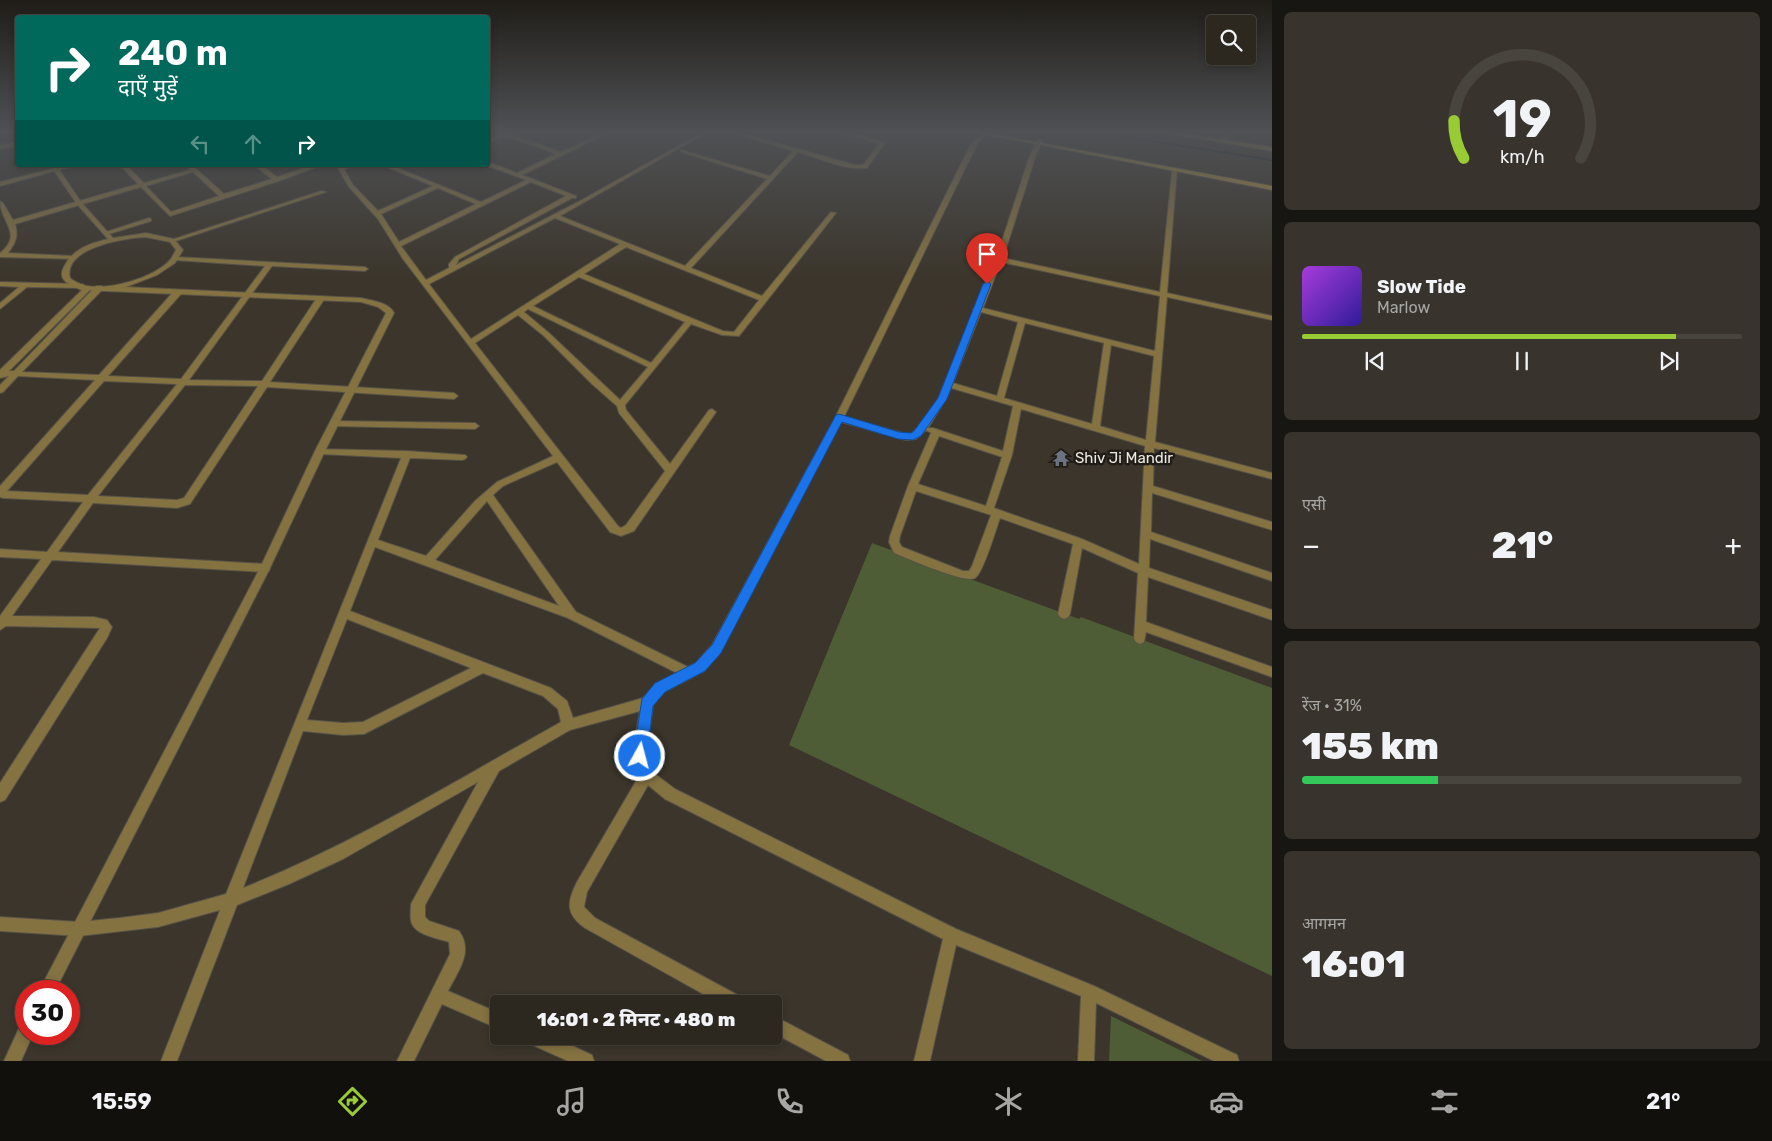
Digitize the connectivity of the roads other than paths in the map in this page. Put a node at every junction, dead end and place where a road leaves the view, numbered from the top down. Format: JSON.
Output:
{"nodes":[{"id":1,"x":65,"y":182,"type":"edge"},
{"id":2,"x":140,"y":182,"type":"edge"},
{"id":3,"x":152,"y":182,"type":"edge"},
{"id":4,"x":207,"y":182,"type":"edge"},
{"id":5,"x":272,"y":182,"type":"edge"},
{"id":6,"x":349,"y":182,"type":"edge"},
{"id":7,"x":425,"y":182,"type":"edge"},
{"id":8,"x":526,"y":182,"type":"edge"},
{"id":9,"x":533,"y":182,"type":"edge"},
{"id":10,"x":618,"y":182,"type":"edge"},
{"id":11,"x":629,"y":182,"type":"edge"},
{"id":12,"x":767,"y":182,"type":"edge"},
{"id":13,"x":956,"y":182,"type":"edge"},
{"id":14,"x":1025,"y":182,"type":"edge"},
{"id":15,"x":1174,"y":182,"type":"edge"},
{"id":16,"x":1235,"y":182,"type":"edge"},
{"id":17,"x":143,"y":184,"type":"junction"},
{"id":18,"x":436,"y":186,"type":"junction"},
{"id":19,"x":1272,"y":188,"type":"edge"},
{"id":20,"x":323,"y":192,"type":"dead end"},
{"id":21,"x":572,"y":196,"type":"junction"},
{"id":22,"x":223,"y":197,"type":"junction"},
{"id":23,"x":582,"y":202,"type":"junction"},
{"id":24,"x":79,"y":203,"type":"junction"},
{"id":25,"x":481,"y":204,"type":"junction"},
{"id":26,"x":0,"y":205,"type":"edge"},
{"id":27,"x":833,"y":213,"type":"dead end"},
{"id":28,"x":377,"y":214,"type":"junction"},
{"id":29,"x":555,"y":216,"type":"junction"},
{"id":30,"x":149,"y":220,"type":"dead end"},
{"id":31,"x":11,"y":223,"type":"junction"},
{"id":32,"x":106,"y":233,"type":"junction"},
{"id":33,"x":112,"y":240,"type":"junction"},
{"id":34,"x":174,"y":240,"type":"junction"},
{"id":35,"x":624,"y":244,"type":"junction"},
{"id":36,"x":398,"y":245,"type":"junction"},
{"id":37,"x":1,"y":255,"type":"edge"},
{"id":38,"x":74,"y":258,"type":"junction"},
{"id":39,"x":176,"y":259,"type":"junction"},
{"id":40,"x":998,"y":259,"type":"junction"},
{"id":41,"x":270,"y":264,"type":"junction"},
{"id":42,"x":365,"y":269,"type":"dead end"},
{"id":43,"x":686,"y":269,"type":"junction"},
{"id":44,"x":453,"y":270,"type":"junction"},
{"id":45,"x":578,"y":274,"type":"junction"},
{"id":46,"x":425,"y":283,"type":"junction"},
{"id":47,"x":0,"y":284,"type":"edge"},
{"id":48,"x":25,"y":285,"type":"junction"},
{"id":49,"x":85,"y":287,"type":"junction"},
{"id":50,"x":105,"y":288,"type":"junction"},
{"id":51,"x":178,"y":292,"type":"junction"},
{"id":52,"x":1164,"y":293,"type":"junction"},
{"id":53,"x":248,"y":295,"type":"junction"},
{"id":54,"x":321,"y":298,"type":"junction"},
{"id":55,"x":763,"y":299,"type":"junction"},
{"id":56,"x":0,"y":306,"type":"edge"},
{"id":57,"x":529,"y":307,"type":"junction"},
{"id":58,"x":977,"y":309,"type":"junction"},
{"id":59,"x":520,"y":313,"type":"junction"},
{"id":60,"x":1272,"y":318,"type":"edge"},
{"id":61,"x":1022,"y":320,"type":"junction"},
{"id":62,"x":690,"y":321,"type":"junction"},
{"id":63,"x":1108,"y":342,"type":"junction"},
{"id":64,"x":470,"y":343,"type":"junction"},
{"id":65,"x":1159,"y":355,"type":"junction"},
{"id":66,"x":651,"y":366,"type":"junction"},
{"id":67,"x":1,"y":374,"type":"edge"},
{"id":68,"x":16,"y":374,"type":"junction"},
{"id":69,"x":102,"y":378,"type":"junction"},
{"id":70,"x":183,"y":382,"type":"junction"},
{"id":71,"x":263,"y":384,"type":"junction"},
{"id":72,"x":947,"y":384,"type":"junction"},
{"id":73,"x":0,"y":390,"type":"edge"},
{"id":74,"x":350,"y":391,"type":"junction"},
{"id":75,"x":454,"y":396,"type":"dead end"},
{"id":76,"x":1000,"y":399,"type":"junction"},
{"id":77,"x":1018,"y":404,"type":"junction"},
{"id":78,"x":621,"y":405,"type":"junction"},
{"id":79,"x":712,"y":412,"type":"dead end"},
{"id":80,"x":839,"y":418,"type":"junction"},
{"id":81,"x":334,"y":424,"type":"junction"},
{"id":82,"x":475,"y":426,"type":"dead end"},
{"id":83,"x":1096,"y":426,"type":"junction"},
{"id":84,"x":922,"y":428,"type":"junction"},
{"id":85,"x":936,"y":432,"type":"junction"},
{"id":86,"x":1150,"y":444,"type":"junction"},
{"id":87,"x":320,"y":451,"type":"junction"},
{"id":88,"x":407,"y":454,"type":"junction"},
{"id":89,"x":1008,"y":455,"type":"junction"},
{"id":90,"x":462,"y":456,"type":"dead end"},
{"id":91,"x":559,"y":457,"type":"junction"},
{"id":92,"x":670,"y":470,"type":"junction"},
{"id":93,"x":1272,"y":476,"type":"edge"},
{"id":94,"x":913,"y":486,"type":"junction"},
{"id":95,"x":1148,"y":488,"type":"junction"},
{"id":96,"x":488,"y":495,"type":"junction"},
{"id":97,"x":90,"y":499,"type":"junction"},
{"id":98,"x":993,"y":511,"type":"junction"},
{"id":99,"x":1272,"y":526,"type":"edge"},
{"id":100,"x":1146,"y":534,"type":"junction"},
{"id":101,"x":372,"y":542,"type":"junction"},
{"id":102,"x":1078,"y":542,"type":"junction"},
{"id":103,"x":0,"y":553,"type":"edge"},
{"id":104,"x":51,"y":556,"type":"junction"},
{"id":105,"x":428,"y":561,"type":"junction"},
{"id":106,"x":265,"y":568,"type":"junction"},
{"id":107,"x":1144,"y":571,"type":"junction"},
{"id":108,"x":1272,"y":576,"type":"edge"},
{"id":109,"x":344,"y":614,"type":"junction"},
{"id":110,"x":1064,"y":614,"type":"dead end"},
{"id":111,"x":1272,"y":615,"type":"edge"},
{"id":112,"x":572,"y":616,"type":"junction"},
{"id":113,"x":1,"y":622,"type":"edge"},
{"id":114,"x":1141,"y":625,"type":"junction"},
{"id":115,"x":1140,"y":638,"type":"dead end"},
{"id":116,"x":483,"y":667,"type":"junction"},
{"id":117,"x":1272,"y":672,"type":"edge"},
{"id":118,"x":688,"y":673,"type":"junction"},
{"id":119,"x":647,"y":703,"type":"junction"},
{"id":120,"x":299,"y":725,"type":"junction"},
{"id":121,"x":568,"y":725,"type":"junction"},
{"id":122,"x":494,"y":766,"type":"junction"},
{"id":123,"x":646,"y":776,"type":"junction"},
{"id":124,"x":0,"y":795,"type":"edge"},
{"id":125,"x":231,"y":900,"type":"junction"},
{"id":126,"x":0,"y":924,"type":"edge"},
{"id":127,"x":78,"y":929,"type":"junction"},
{"id":128,"x":951,"y":935,"type":"junction"},
{"id":129,"x":52,"y":980,"type":"edge"},
{"id":130,"x":1089,"y":991,"type":"junction"},
{"id":131,"x":438,"y":994,"type":"junction"},
{"id":132,"x":721,"y":995,"type":"edge"},
{"id":133,"x":490,"y":1017,"type":"edge"},
{"id":134,"x":782,"y":1028,"type":"edge"},
{"id":135,"x":20,"y":1045,"type":"edge"},
{"id":136,"x":551,"y":1045,"type":"edge"},
{"id":137,"x":12,"y":1061,"type":"edge"},
{"id":138,"x":169,"y":1061,"type":"edge"},
{"id":139,"x":405,"y":1061,"type":"edge"},
{"id":140,"x":586,"y":1061,"type":"edge"},
{"id":141,"x":842,"y":1061,"type":"edge"},
{"id":142,"x":922,"y":1061,"type":"edge"},
{"id":143,"x":1086,"y":1061,"type":"edge"},
{"id":144,"x":1231,"y":1061,"type":"edge"}],
"edges":[{"from":1,"to":24,"type":"street"},
{"from":2,"to":17,"type":"street"},
{"from":3,"to":17,"type":"street"},
{"from":4,"to":22,"type":"street"},
{"from":5,"to":22,"type":"street"},
{"from":6,"to":28,"type":"street"},
{"from":7,"to":18,"type":"street"},
{"from":8,"to":25,"type":"street"},
{"from":9,"to":21,"type":"street"},
{"from":10,"to":23,"type":"street"},
{"from":11,"to":23,"type":"street"},
{"from":12,"to":43,"type":"street"},
{"from":13,"to":80,"type":"street"},
{"from":14,"to":40,"type":"street"},
{"from":15,"to":52,"type":"street"},
{"from":16,"to":19,"type":"main road"},
{"from":17,"to":22,"type":"street"},
{"from":17,"to":24,"type":"street"},
{"from":18,"to":25,"type":"street"},
{"from":18,"to":28,"type":"street"},
{"from":20,"to":34,"type":"street"},
{"from":21,"to":23,"type":"street"},
{"from":21,"to":44,"type":"street"},
{"from":23,"to":29,"type":"street"},
{"from":24,"to":31,"type":"street"},
{"from":24,"to":32,"type":"street"},
{"from":25,"to":36,"type":"street"},
{"from":26,"to":31,"type":"street"},
{"from":27,"to":55,"type":"street"},
{"from":28,"to":36,"type":"street"},
{"from":29,"to":35,"type":"street"},
{"from":29,"to":44,"type":"street"},
{"from":30,"to":32,"type":"street"},
{"from":31,"to":37,"type":"street"},
{"from":32,"to":33,"type":"street"},
{"from":33,"to":34,"type":"street"},
{"from":33,"to":38,"type":"street"},
{"from":34,"to":39,"type":"street"},
{"from":35,"to":43,"type":"street"},
{"from":35,"to":45,"type":"street"},
{"from":36,"to":46,"type":"street"},
{"from":37,"to":38,"type":"street"},
{"from":38,"to":49,"type":"street"},
{"from":39,"to":41,"type":"street"},
{"from":39,"to":50,"type":"street"},
{"from":40,"to":52,"type":"street"},
{"from":40,"to":58,"type":"street"},
{"from":41,"to":42,"type":"street"},
{"from":41,"to":53,"type":"street"},
{"from":43,"to":55,"type":"street"},
{"from":44,"to":46,"type":"street"},
{"from":45,"to":57,"type":"street"},
{"from":45,"to":62,"type":"street"},
{"from":46,"to":64,"type":"street"},
{"from":47,"to":48,"type":"street"},
{"from":48,"to":49,"type":"street"},
{"from":48,"to":56,"type":"street"},
{"from":49,"to":50,"type":"street"},
{"from":49,"to":67,"type":"street"},
{"from":50,"to":51,"type":"street"},
{"from":50,"to":68,"type":"street"},
{"from":51,"to":53,"type":"street"},
{"from":51,"to":69,"type":"street"},
{"from":52,"to":60,"type":"street"},
{"from":52,"to":65,"type":"street"},
{"from":53,"to":54,"type":"street"},
{"from":53,"to":70,"type":"street"},
{"from":54,"to":71,"type":"street"},
{"from":54,"to":74,"type":"street"},
{"from":55,"to":62,"type":"street"},
{"from":57,"to":59,"type":"street"},
{"from":57,"to":66,"type":"street"},
{"from":58,"to":61,"type":"street"},
{"from":58,"to":72,"type":"street"},
{"from":59,"to":64,"type":"street"},
{"from":59,"to":78,"type":"street"},
{"from":61,"to":63,"type":"street"},
{"from":61,"to":76,"type":"street"},
{"from":62,"to":66,"type":"street"},
{"from":63,"to":65,"type":"street"},
{"from":63,"to":83,"type":"street"},
{"from":64,"to":91,"type":"street"},
{"from":65,"to":86,"type":"street"},
{"from":66,"to":78,"type":"street"},
{"from":67,"to":68,"type":"street"},
{"from":68,"to":69,"type":"street"},
{"from":68,"to":73,"type":"street"},
{"from":69,"to":70,"type":"street"},
{"from":69,"to":97,"type":"street"},
{"from":70,"to":71,"type":"street"},
{"from":70,"to":97,"type":"street"},
{"from":71,"to":74,"type":"street"},
{"from":71,"to":97,"type":"street"},
{"from":72,"to":76,"type":"street"},
{"from":72,"to":84,"type":"street"},
{"from":74,"to":75,"type":"street"},
{"from":74,"to":81,"type":"street"},
{"from":76,"to":77,"type":"street"},
{"from":77,"to":83,"type":"street"},
{"from":77,"to":89,"type":"street"},
{"from":78,"to":92,"type":"street"},
{"from":79,"to":92,"type":"street"},
{"from":80,"to":84,"type":"street"},
{"from":80,"to":118,"type":"street"},
{"from":81,"to":82,"type":"street"},
{"from":81,"to":87,"type":"street"},
{"from":83,"to":86,"type":"street"},
{"from":84,"to":85,"type":"street"},
{"from":85,"to":89,"type":"street"},
{"from":85,"to":94,"type":"street"},
{"from":86,"to":93,"type":"street"},
{"from":86,"to":95,"type":"street"},
{"from":87,"to":88,"type":"street"},
{"from":87,"to":106,"type":"street"},
{"from":88,"to":90,"type":"street"},
{"from":88,"to":101,"type":"street"},
{"from":89,"to":98,"type":"street"},
{"from":91,"to":92,"type":"street"},
{"from":91,"to":96,"type":"street"},
{"from":94,"to":98,"type":"street"},
{"from":94,"to":98,"type":"street"},
{"from":95,"to":99,"type":"street"},
{"from":95,"to":100,"type":"street"},
{"from":96,"to":105,"type":"street"},
{"from":96,"to":112,"type":"street"},
{"from":97,"to":104,"type":"street"},
{"from":98,"to":102,"type":"street"},
{"from":100,"to":107,"type":"street"},
{"from":100,"to":108,"type":"street"},
{"from":101,"to":105,"type":"street"},
{"from":101,"to":109,"type":"street"},
{"from":102,"to":107,"type":"street"},
{"from":102,"to":110,"type":"street"},
{"from":103,"to":104,"type":"street"},
{"from":104,"to":106,"type":"street"},
{"from":104,"to":113,"type":"street"},
{"from":105,"to":112,"type":"street"},
{"from":106,"to":127,"type":"street"},
{"from":107,"to":111,"type":"street"},
{"from":107,"to":114,"type":"street"},
{"from":109,"to":116,"type":"street"},
{"from":109,"to":120,"type":"street"},
{"from":112,"to":118,"type":"street"},
{"from":113,"to":124,"type":"street"},
{"from":114,"to":115,"type":"street"},
{"from":114,"to":117,"type":"street"},
{"from":116,"to":120,"type":"street"},
{"from":116,"to":121,"type":"street"},
{"from":118,"to":119,"type":"street"},
{"from":119,"to":121,"type":"street"},
{"from":119,"to":123,"type":"street"},
{"from":120,"to":125,"type":"street"},
{"from":121,"to":122,"type":"street"},
{"from":122,"to":125,"type":"street"},
{"from":122,"to":131,"type":"street"},
{"from":123,"to":128,"type":"street"},
{"from":123,"to":132,"type":"street"},
{"from":125,"to":127,"type":"street"},
{"from":125,"to":138,"type":"street"},
{"from":126,"to":127,"type":"street"},
{"from":127,"to":129,"type":"street"},
{"from":128,"to":130,"type":"street"},
{"from":128,"to":142,"type":"street"},
{"from":130,"to":143,"type":"street"},
{"from":130,"to":144,"type":"street"},
{"from":131,"to":133,"type":"street"},
{"from":131,"to":139,"type":"street"},
{"from":134,"to":141,"type":"street"},
{"from":135,"to":137,"type":"street"},
{"from":136,"to":140,"type":"street"}]}
